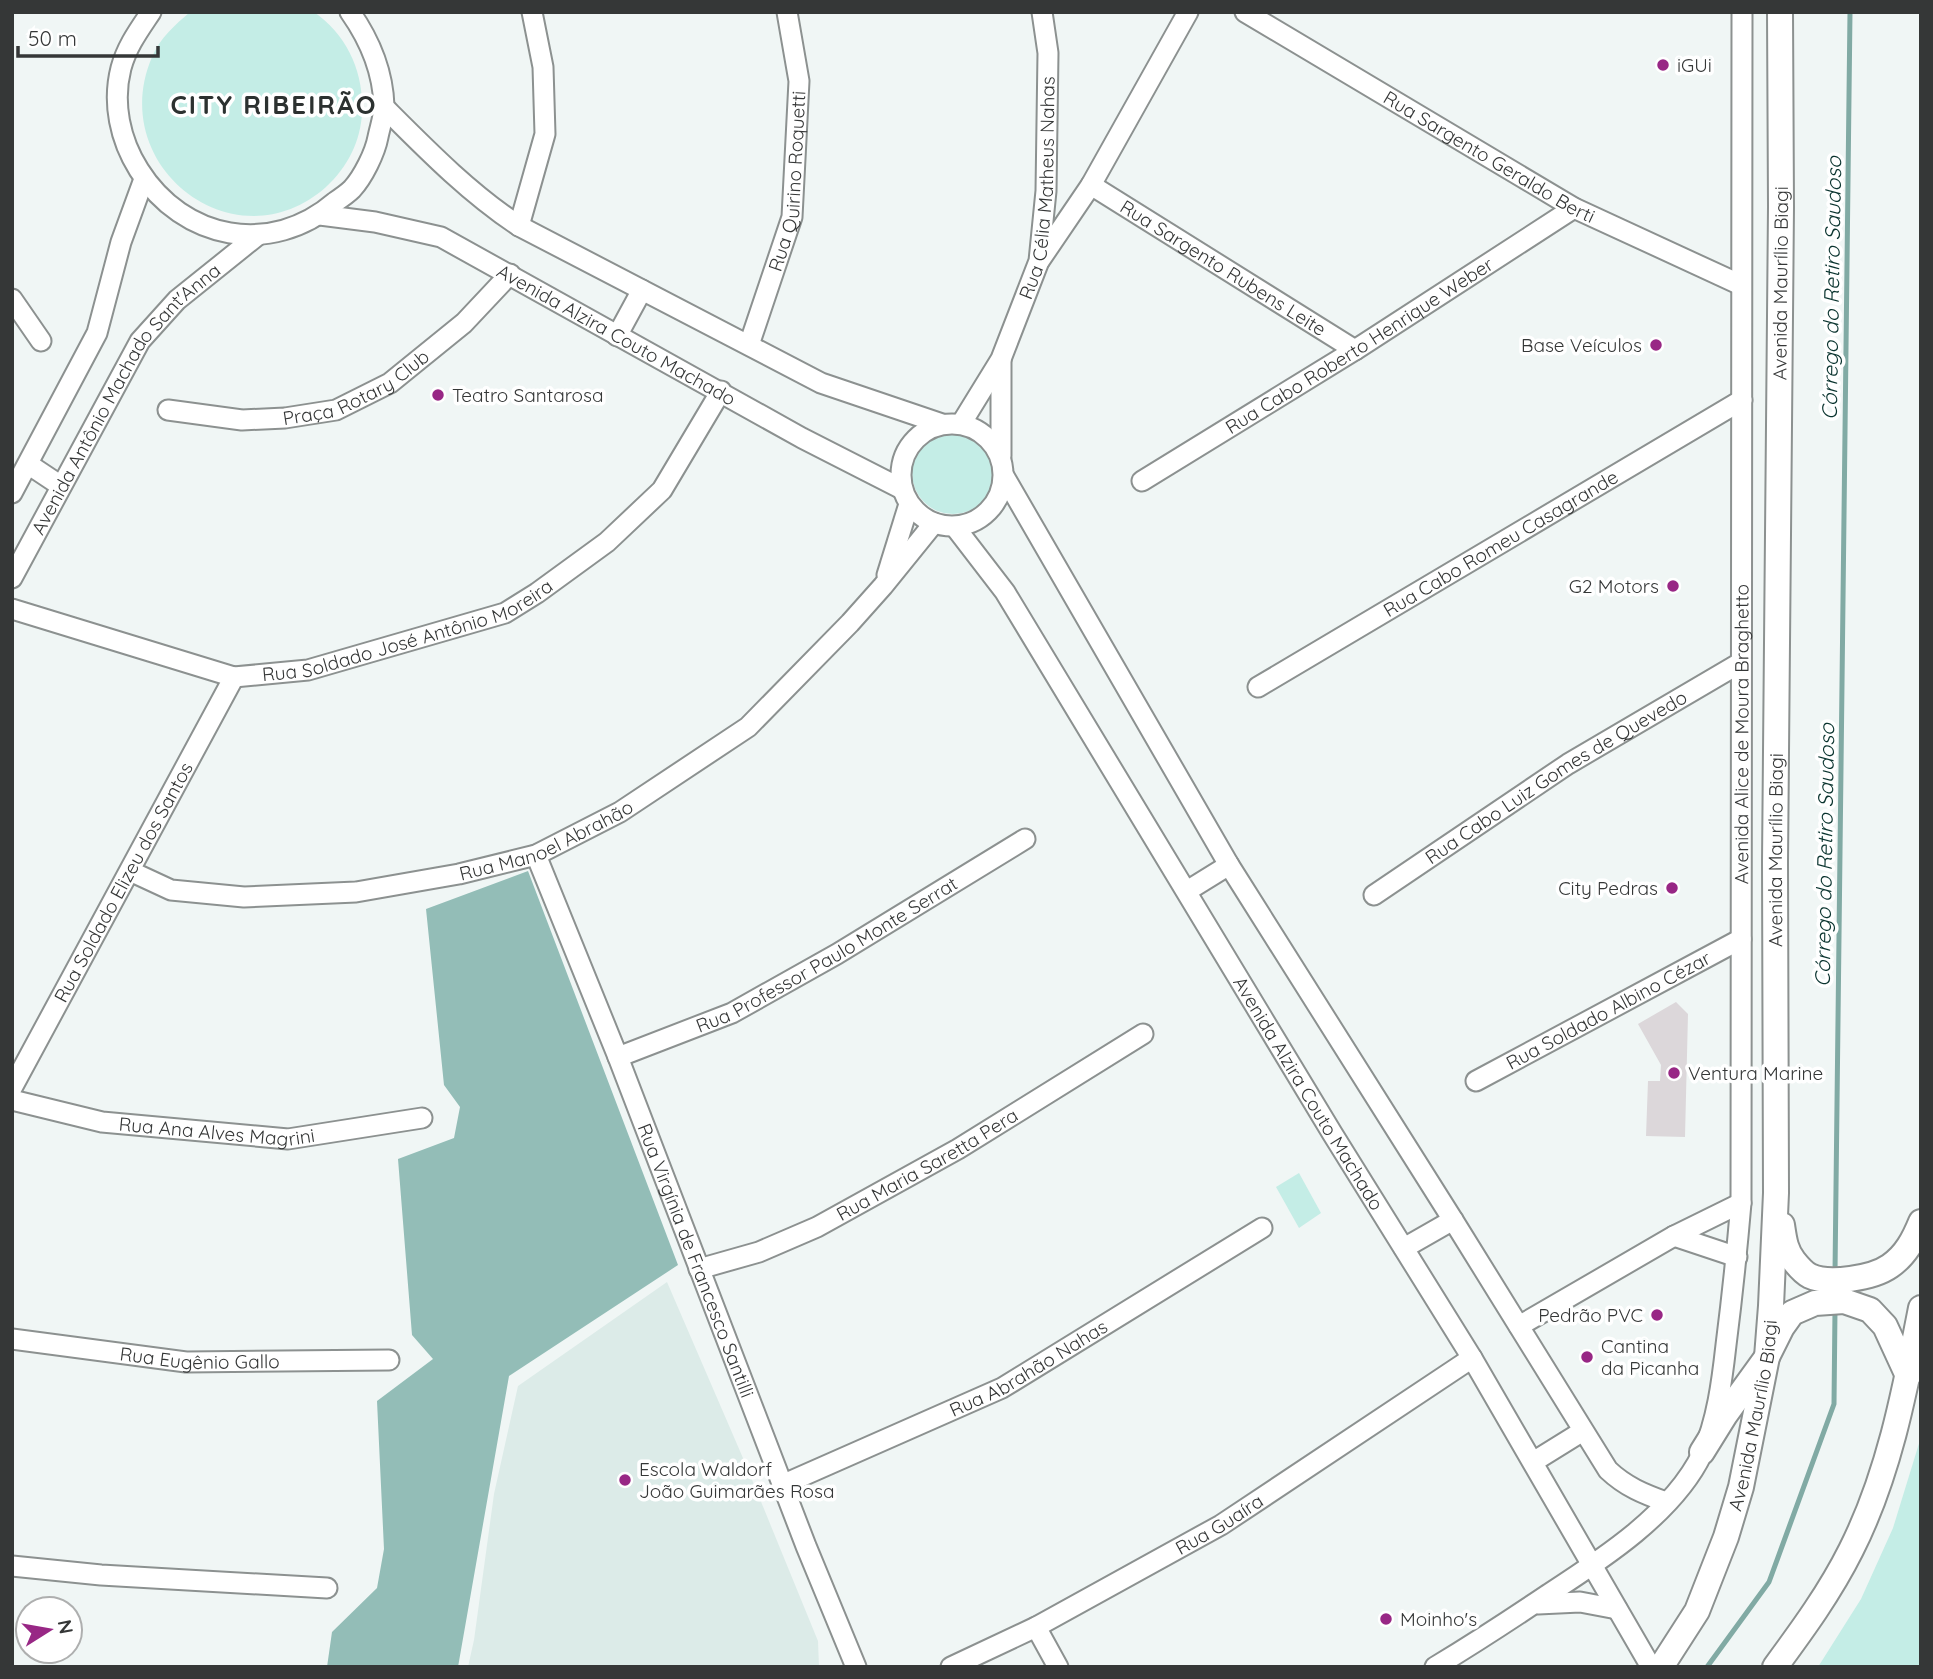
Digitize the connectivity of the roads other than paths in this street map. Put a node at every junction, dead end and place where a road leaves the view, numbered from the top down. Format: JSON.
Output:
{"nodes":[{"id":1,"x":151,"y":12,"type":"edge"},
{"id":2,"x":350,"y":12,"type":"edge"},
{"id":3,"x":532,"y":12,"type":"edge"},
{"id":4,"x":787,"y":12,"type":"edge"},
{"id":5,"x":1042,"y":12,"type":"edge"},
{"id":6,"x":1188,"y":12,"type":"edge"},
{"id":7,"x":1245,"y":12,"type":"edge"},
{"id":8,"x":1742,"y":12,"type":"edge"},
{"id":9,"x":1780,"y":12,"type":"edge"},
{"id":10,"x":362,"y":21,"type":"edge"},
{"id":11,"x":384,"y":107,"type":"junction"},
{"id":12,"x":145,"y":179,"type":"junction"},
{"id":13,"x":1091,"y":185,"type":"junction"},
{"id":14,"x":1574,"y":208,"type":"junction"},
{"id":15,"x":320,"y":215,"type":"junction"},
{"id":16,"x":519,"y":226,"type":"junction"},
{"id":17,"x":258,"y":235,"type":"junction"},
{"id":18,"x":1039,"y":261,"type":"junction"},
{"id":19,"x":510,"y":274,"type":"junction"},
{"id":20,"x":1741,"y":285,"type":"junction"},
{"id":21,"x":642,"y":290,"type":"junction"},
{"id":22,"x":12,"y":299,"type":"edge"},
{"id":23,"x":617,"y":336,"type":"junction"},
{"id":24,"x":41,"y":341,"type":"dead end"},
{"id":25,"x":749,"y":345,"type":"junction"},
{"id":26,"x":1355,"y":350,"type":"junction"},
{"id":27,"x":1001,"y":359,"type":"junction"},
{"id":28,"x":721,"y":391,"type":"junction"},
{"id":29,"x":1742,"y":400,"type":"junction"},
{"id":30,"x":169,"y":410,"type":"dead end"},
{"id":31,"x":951,"y":424,"type":"junction"},
{"id":32,"x":28,"y":464,"type":"junction"},
{"id":33,"x":1002,"y":467,"type":"junction"},
{"id":34,"x":1142,"y":481,"type":"dead end"},
{"id":35,"x":61,"y":486,"type":"junction"},
{"id":36,"x":12,"y":493,"type":"edge"},
{"id":37,"x":906,"y":497,"type":"junction"},
{"id":38,"x":934,"y":523,"type":"junction"},
{"id":39,"x":955,"y":527,"type":"junction"},
{"id":40,"x":12,"y":578,"type":"edge"},
{"id":41,"x":883,"y":586,"type":"junction"},
{"id":42,"x":12,"y":609,"type":"edge"},
{"id":43,"x":1740,"y":663,"type":"junction"},
{"id":44,"x":234,"y":677,"type":"junction"},
{"id":45,"x":1258,"y":687,"type":"dead end"},
{"id":46,"x":1025,"y":839,"type":"dead end"},
{"id":47,"x":536,"y":855,"type":"junction"},
{"id":48,"x":1229,"y":865,"type":"junction"},
{"id":49,"x":130,"y":871,"type":"junction"},
{"id":50,"x":1187,"y":891,"type":"junction"},
{"id":51,"x":1374,"y":895,"type":"dead end"},
{"id":52,"x":1741,"y":939,"type":"junction"},
{"id":53,"x":1143,"y":1034,"type":"dead end"},
{"id":54,"x":618,"y":1057,"type":"junction"},
{"id":55,"x":1476,"y":1081,"type":"dead end"},
{"id":56,"x":12,"y":1088,"type":"edge"},
{"id":57,"x":12,"y":1100,"type":"edge"},
{"id":58,"x":422,"y":1118,"type":"dead end"},
{"id":59,"x":1776,"y":1193,"type":"junction"},
{"id":60,"x":1741,"y":1203,"type":"junction"},
{"id":61,"x":1453,"y":1220,"type":"junction"},
{"id":62,"x":1921,"y":1222,"type":"edge"},
{"id":63,"x":1262,"y":1228,"type":"dead end"},
{"id":64,"x":1674,"y":1236,"type":"junction"},
{"id":65,"x":1404,"y":1248,"type":"junction"},
{"id":66,"x":1737,"y":1257,"type":"junction"},
{"id":67,"x":699,"y":1269,"type":"junction"},
{"id":68,"x":1921,"y":1308,"type":"edge"},
{"id":69,"x":1519,"y":1326,"type":"junction"},
{"id":70,"x":12,"y":1339,"type":"edge"},
{"id":71,"x":1767,"y":1357,"type":"junction"},
{"id":72,"x":1472,"y":1358,"type":"junction"},
{"id":73,"x":389,"y":1360,"type":"dead end"},
{"id":74,"x":1908,"y":1376,"type":"junction"},
{"id":75,"x":1583,"y":1431,"type":"junction"},
{"id":76,"x":1702,"y":1452,"type":"junction"},
{"id":77,"x":1533,"y":1462,"type":"junction"},
{"id":78,"x":782,"y":1485,"type":"junction"},
{"id":79,"x":1666,"y":1502,"type":"junction"},
{"id":80,"x":12,"y":1566,"type":"edge"},
{"id":81,"x":1591,"y":1566,"type":"junction"},
{"id":82,"x":327,"y":1588,"type":"dead end"},
{"id":83,"x":1534,"y":1604,"type":"junction"},
{"id":84,"x":1617,"y":1609,"type":"junction"},
{"id":85,"x":1036,"y":1627,"type":"junction"},
{"id":86,"x":856,"y":1667,"type":"edge"},
{"id":87,"x":951,"y":1667,"type":"edge"},
{"id":88,"x":1058,"y":1667,"type":"edge"},
{"id":89,"x":1435,"y":1667,"type":"edge"},
{"id":90,"x":1651,"y":1667,"type":"edge"},
{"id":91,"x":1661,"y":1667,"type":"edge"},
{"id":92,"x":1775,"y":1667,"type":"edge"}],
"edges":[{"from":1,"to":12,"type":"street"},
{"from":2,"to":10,"type":"street"},
{"from":3,"to":16,"type":"street"},
{"from":4,"to":25,"type":"street","name":"Rua Quirino Roquetti"},
{"from":5,"to":18,"type":"street","name":"Rua Célia Matheus Nahas"},
{"from":6,"to":13,"type":"street"},
{"from":7,"to":14,"type":"street","name":"Rua Sargento Geraldo Berti"},
{"from":8,"to":20,"type":"street","name":"Avenida Alice de Moura Braghetto"},
{"from":9,"to":59,"type":"main road","name":"Avenida Maurílio Biagi"},
{"from":10,"to":11,"type":"street"},
{"from":11,"to":15,"type":"street"},
{"from":11,"to":16,"type":"street"},
{"from":12,"to":17,"type":"street"},
{"from":12,"to":32,"type":"street"},
{"from":13,"to":18,"type":"street"},
{"from":13,"to":26,"type":"street","name":"Rua Sargento Rubens Leite"},
{"from":14,"to":20,"type":"street","name":"Rua Sargento Geraldo Berti"},
{"from":14,"to":26,"type":"street","name":"Rua Cabo Roberto Henrique Weber"},
{"from":15,"to":17,"type":"street"},
{"from":15,"to":19,"type":"street","name":"Avenida Alzira Couto Machado"},
{"from":16,"to":21,"type":"street"},
{"from":17,"to":35,"type":"street","name":"Avenida Antônio Machado Sant'Anna"},
{"from":18,"to":27,"type":"street","name":"Rua Célia Matheus Nahas"},
{"from":19,"to":23,"type":"street","name":"Avenida Alzira Couto Machado"},
{"from":19,"to":30,"type":"street","name":"Praça Rotary Club"},
{"from":20,"to":29,"type":"street","name":"Avenida Alice de Moura Braghetto"},
{"from":21,"to":23,"type":"street"},
{"from":21,"to":25,"type":"street"},
{"from":22,"to":24,"type":"street"},
{"from":23,"to":28,"type":"street","name":"Avenida Alzira Couto Machado"},
{"from":25,"to":31,"type":"street"},
{"from":26,"to":34,"type":"street","name":"Rua Cabo Roberto Henrique Weber"},
{"from":27,"to":31,"type":"street","name":"Rua Célia Matheus Nahas"},
{"from":27,"to":33,"type":"street","name":"Rua Célia Matheus Nahas"},
{"from":28,"to":37,"type":"street","name":"Avenida Alzira Couto Machado"},
{"from":28,"to":44,"type":"street","name":"Rua Soldado José Antônio Moreira"},
{"from":29,"to":43,"type":"street","name":"Avenida Alice de Moura Braghetto"},
{"from":29,"to":45,"type":"street","name":"Rua Cabo Romeu Casagrande"},
{"from":31,"to":33,"type":"street"},
{"from":31,"to":37,"type":"street"},
{"from":32,"to":35,"type":"street"},
{"from":32,"to":36,"type":"street"},
{"from":33,"to":39,"type":"street"},
{"from":33,"to":48,"type":"street"},
{"from":35,"to":40,"type":"street","name":"Avenida Antônio Machado Sant'Anna"},
{"from":37,"to":38,"type":"street"},
{"from":37,"to":41,"type":"street","name":"Rua Manoel Abrahão"},
{"from":38,"to":39,"type":"street"},
{"from":38,"to":41,"type":"street","name":"Rua Manoel Abrahão"},
{"from":39,"to":50,"type":"street","name":"Avenida Alzira Couto Machado"},
{"from":41,"to":47,"type":"street","name":"Rua Manoel Abrahão"},
{"from":42,"to":44,"type":"street","name":"Rua Soldado José Antônio Moreira"},
{"from":43,"to":51,"type":"street","name":"Rua Cabo Luiz Gomes de Quevedo"},
{"from":43,"to":52,"type":"street","name":"Avenida Alice de Moura Braghetto"},
{"from":44,"to":49,"type":"street","name":"Rua Soldado Elizeu dos Santos"},
{"from":46,"to":54,"type":"street","name":"Rua Professor Paulo Monte Serrat"},
{"from":47,"to":49,"type":"street","name":"Rua Manoel Abrahão"},
{"from":47,"to":54,"type":"street","name":"Rua Virgínia de Francesco Santilli"},
{"from":48,"to":50,"type":"street"},
{"from":48,"to":61,"type":"street"},
{"from":49,"to":56,"type":"street","name":"Rua Soldado Elizeu dos Santos"},
{"from":50,"to":65,"type":"street","name":"Avenida Alzira Couto Machado"},
{"from":52,"to":55,"type":"street","name":"Rua Soldado Albino Cézar"},
{"from":52,"to":60,"type":"street","name":"Avenida Alice de Moura Braghetto"},
{"from":53,"to":67,"type":"street","name":"Rua Maria Saretta Pera"},
{"from":54,"to":67,"type":"street","name":"Rua Virgínia de Francesco Santilli"},
{"from":57,"to":58,"type":"street","name":"Rua Ana Alves Magrini"},
{"from":59,"to":62,"type":"main road"},
{"from":59,"to":71,"type":"main road","name":"Avenida Maurílio Biagi"},
{"from":60,"to":64,"type":"street"},
{"from":60,"to":66,"type":"street","name":"Avenida Alice de Moura Braghetto"},
{"from":61,"to":65,"type":"street"},
{"from":61,"to":69,"type":"street"},
{"from":63,"to":78,"type":"street","name":"Rua Abrahão Nahas"},
{"from":64,"to":66,"type":"street"},
{"from":64,"to":69,"type":"street"},
{"from":65,"to":72,"type":"street","name":"Avenida Alzira Couto Machado"},
{"from":66,"to":76,"type":"street","name":"Avenida Alice de Moura Braghetto"},
{"from":67,"to":78,"type":"street","name":"Rua Virgínia de Francesco Santilli"},
{"from":68,"to":74,"type":"main road"},
{"from":69,"to":75,"type":"street"},
{"from":70,"to":73,"type":"street","name":"Rua Eugênio Gallo"},
{"from":71,"to":74,"type":"main road"},
{"from":71,"to":76,"type":"main road"},
{"from":71,"to":91,"type":"main road","name":"Avenida Maurílio Biagi"},
{"from":72,"to":77,"type":"street","name":"Avenida Alzira Couto Machado"},
{"from":72,"to":85,"type":"street","name":"Rua Guaíra"},
{"from":74,"to":92,"type":"main road"},
{"from":75,"to":77,"type":"street"},
{"from":75,"to":79,"type":"street"},
{"from":76,"to":79,"type":"street"},
{"from":77,"to":81,"type":"street","name":"Avenida Alzira Couto Machado"},
{"from":78,"to":86,"type":"street","name":"Rua Virgínia de Francesco Santilli"},
{"from":79,"to":81,"type":"street"},
{"from":80,"to":82,"type":"street"},
{"from":81,"to":83,"type":"street"},
{"from":81,"to":84,"type":"street","name":"Avenida Alzira Couto Machado"},
{"from":83,"to":84,"type":"street"},
{"from":83,"to":89,"type":"street"},
{"from":84,"to":90,"type":"street","name":"Avenida Alzira Couto Machado"},
{"from":85,"to":87,"type":"street","name":"Rua Guaíra"},
{"from":85,"to":88,"type":"street"}]}
